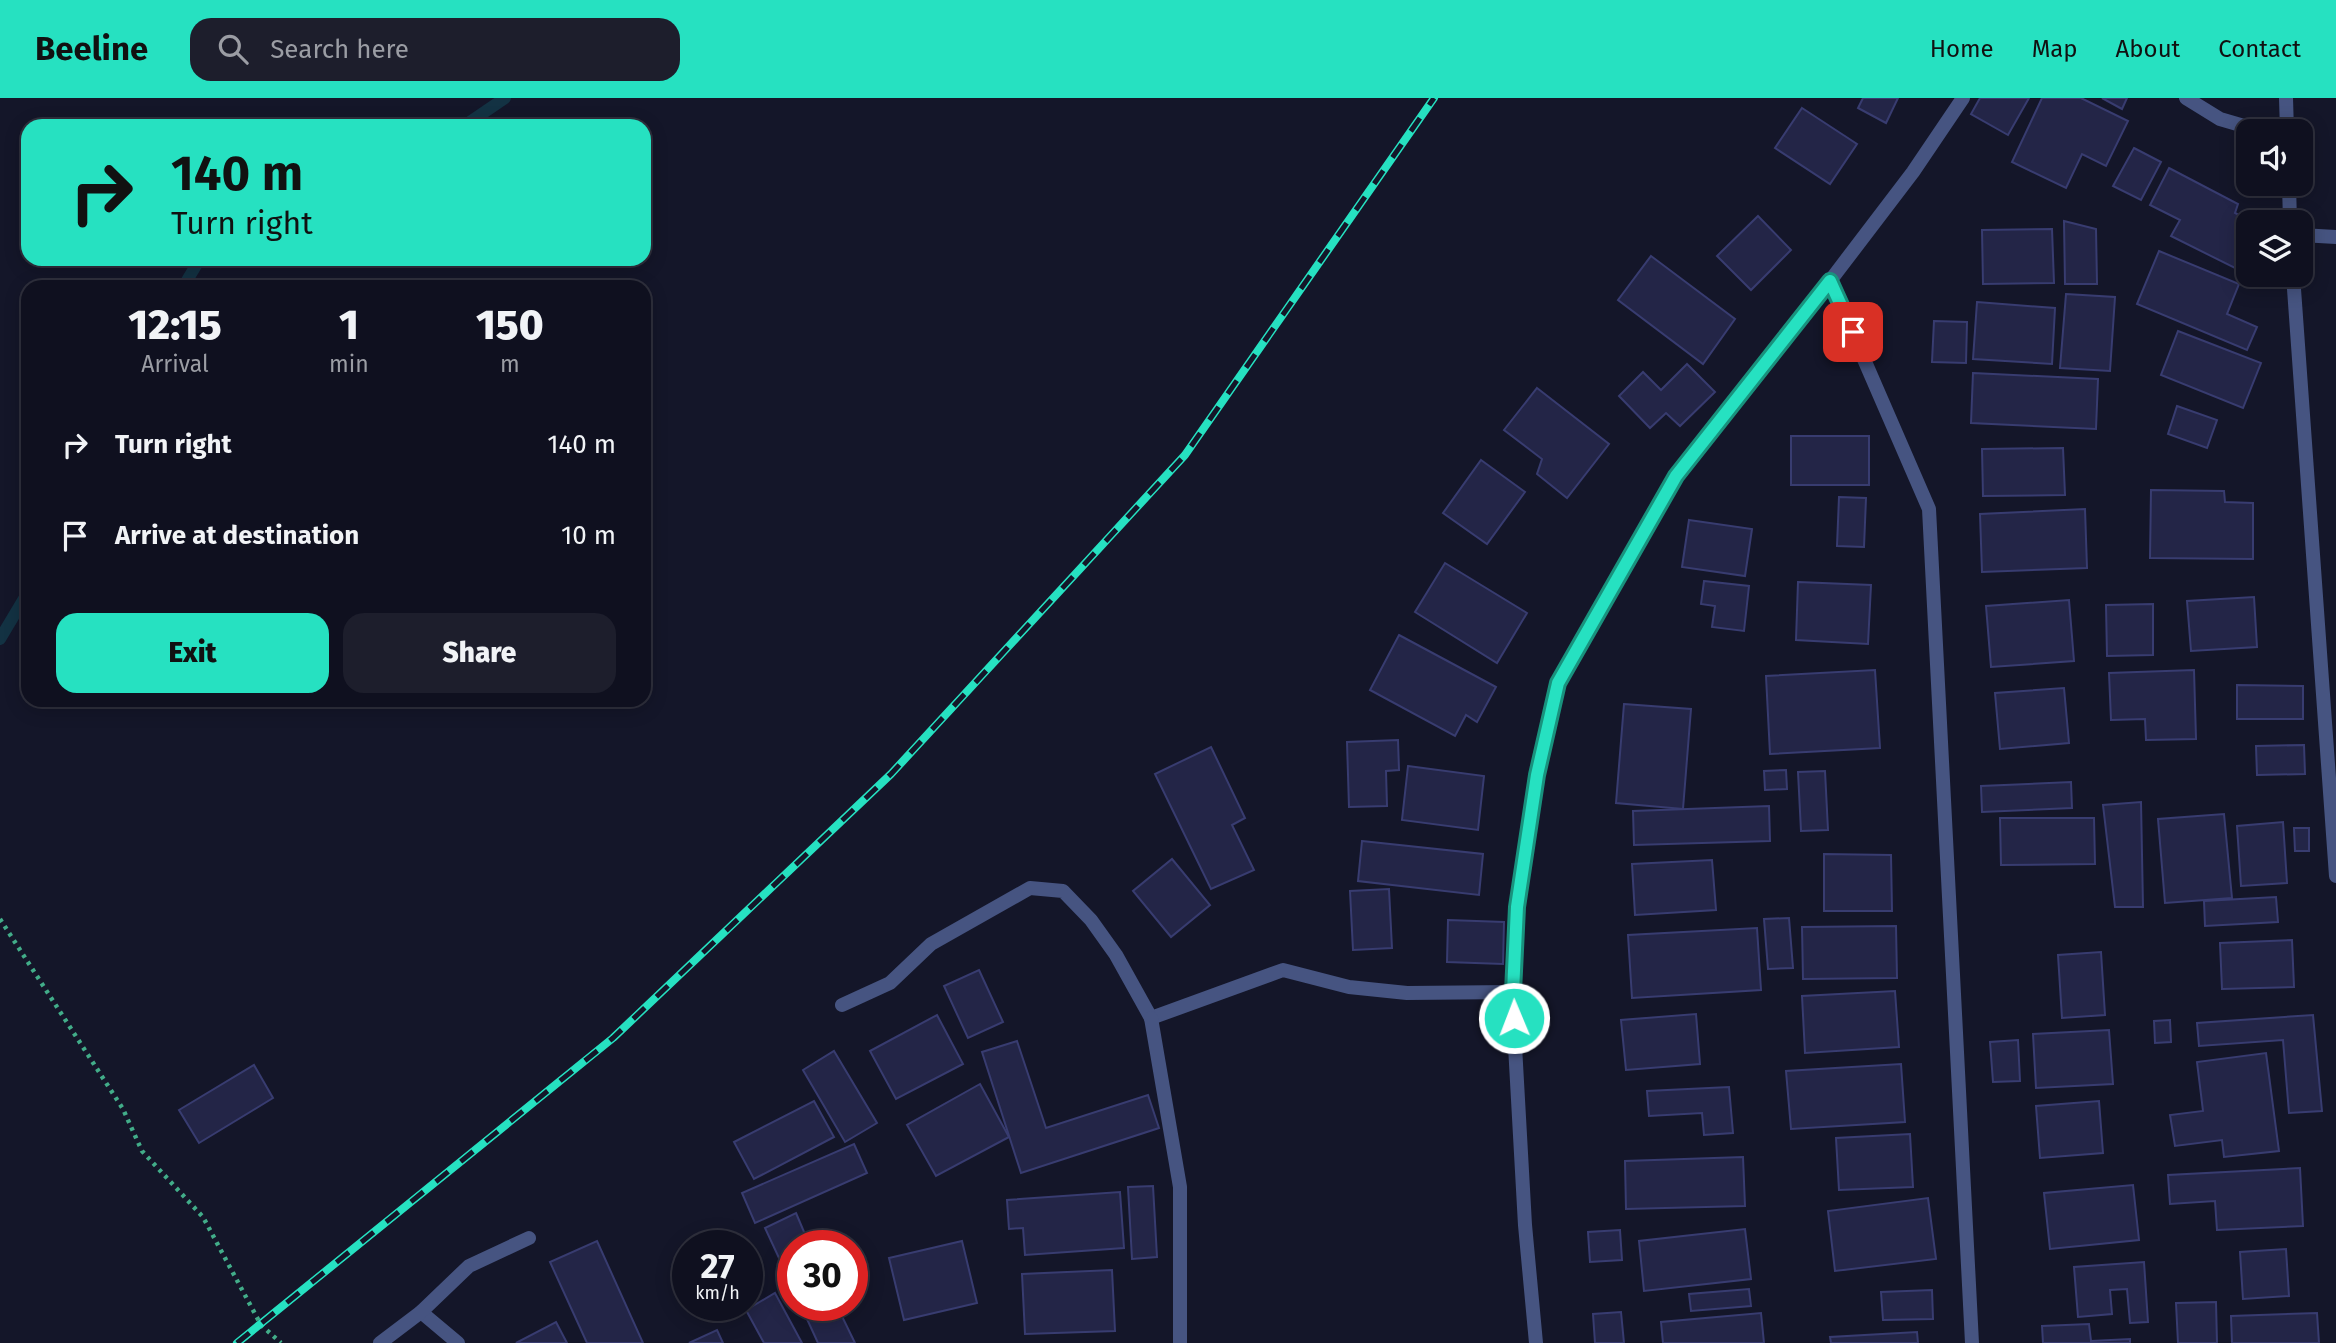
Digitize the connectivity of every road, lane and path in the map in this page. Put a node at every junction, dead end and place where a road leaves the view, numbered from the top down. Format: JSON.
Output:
{"nodes":[{"id":1,"x":1963,"y":98,"type":"edge"},
{"id":2,"x":2186,"y":98,"type":"edge"},
{"id":3,"x":2286,"y":98,"type":"edge"},
{"id":4,"x":2287,"y":119,"type":"edge"},
{"id":5,"x":2236,"y":124,"type":"edge"},
{"id":6,"x":2313,"y":236,"type":"edge"},
{"id":7,"x":2336,"y":237,"type":"edge"},
{"id":8,"x":1830,"y":281,"type":"junction"},
{"id":9,"x":2294,"y":287,"type":"edge"},
{"id":10,"x":2336,"y":876,"type":"edge"},
{"id":11,"x":0,"y":919,"type":"edge"},
{"id":12,"x":1513,"y":992,"type":"junction"},
{"id":13,"x":842,"y":1004,"type":"dead end"},
{"id":14,"x":1151,"y":1018,"type":"junction"},
{"id":15,"x":529,"y":1238,"type":"dead end"},
{"id":16,"x":421,"y":1312,"type":"junction"},
{"id":17,"x":281,"y":1343,"type":"edge"},
{"id":18,"x":380,"y":1343,"type":"edge"},
{"id":19,"x":458,"y":1343,"type":"edge"},
{"id":20,"x":1180,"y":1343,"type":"edge"},
{"id":21,"x":1536,"y":1343,"type":"edge"},
{"id":22,"x":1972,"y":1343,"type":"edge"}],
"edges":[{"from":1,"to":8,"type":"street"},
{"from":2,"to":5,"type":"street"},
{"from":3,"to":4,"type":"street"},
{"from":6,"to":7,"type":"street"},
{"from":8,"to":12,"type":"street"},
{"from":8,"to":22,"type":"street"},
{"from":9,"to":10,"type":"street"},
{"from":11,"to":17,"type":"path"},
{"from":12,"to":14,"type":"street"},
{"from":12,"to":21,"type":"street"},
{"from":13,"to":14,"type":"street"},
{"from":14,"to":20,"type":"street"},
{"from":15,"to":16,"type":"street"},
{"from":16,"to":18,"type":"street"},
{"from":16,"to":19,"type":"street"}]}
